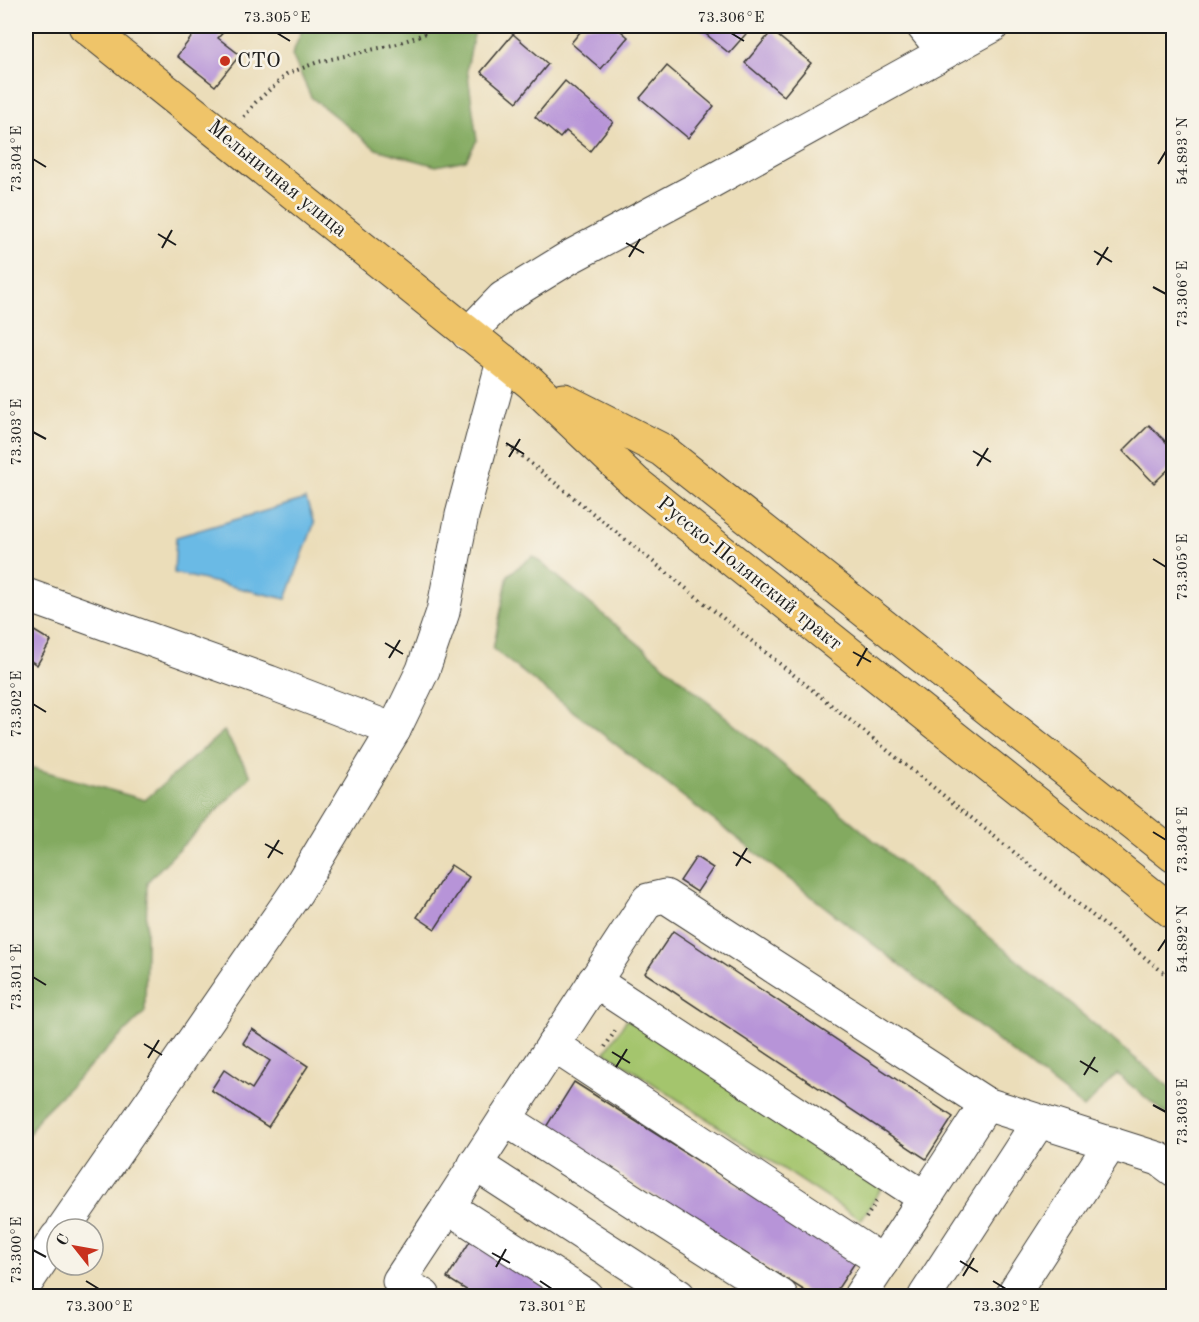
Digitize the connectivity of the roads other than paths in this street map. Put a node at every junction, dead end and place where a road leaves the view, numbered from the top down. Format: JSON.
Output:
{"nodes":[{"id":1,"x":85,"y":26,"type":"edge"},
{"id":2,"x":923,"y":26,"type":"edge"},
{"id":3,"x":992,"y":26,"type":"edge"},
{"id":4,"x":944,"y":52,"type":"junction"},
{"id":5,"x":468,"y":334,"type":"junction"},
{"id":6,"x":503,"y":361,"type":"junction"},
{"id":7,"x":531,"y":383,"type":"junction"},
{"id":8,"x":26,"y":595,"type":"edge"},
{"id":9,"x":394,"y":730,"type":"junction"},
{"id":10,"x":1173,"y":856,"type":"edge"},
{"id":11,"x":1173,"y":913,"type":"edge"},
{"id":12,"x":594,"y":981,"type":"junction"},
{"id":13,"x":553,"y":1045,"type":"junction"},
{"id":14,"x":986,"y":1104,"type":"junction"},
{"id":15,"x":505,"y":1119,"type":"junction"},
{"id":16,"x":1040,"y":1121,"type":"junction"},
{"id":17,"x":1111,"y":1143,"type":"junction"},
{"id":18,"x":475,"y":1164,"type":"junction"},
{"id":19,"x":1166,"y":1164,"type":"edge"},
{"id":20,"x":925,"y":1198,"type":"junction"},
{"id":21,"x":448,"y":1207,"type":"junction"},
{"id":22,"x":71,"y":1217,"type":"edge"},
{"id":23,"x":45,"y":1255,"type":"edge"},
{"id":24,"x":883,"y":1262,"type":"junction"},
{"id":25,"x":26,"y":1283,"type":"edge"},
{"id":26,"x":404,"y":1291,"type":"edge"},
{"id":27,"x":586,"y":1296,"type":"edge"},
{"id":28,"x":679,"y":1296,"type":"edge"},
{"id":29,"x":780,"y":1296,"type":"edge"},
{"id":30,"x":860,"y":1296,"type":"edge"},
{"id":31,"x":925,"y":1296,"type":"edge"},
{"id":32,"x":1012,"y":1296,"type":"edge"}],
"edges":[{"from":1,"to":5,"type":"main road","name":"Мельничная улица"},
{"from":2,"to":4,"type":"street"},
{"from":3,"to":4,"type":"street"},
{"from":4,"to":5,"type":"street"},
{"from":5,"to":6,"type":"main road","name":"Русско-Полянский тракт"},
{"from":6,"to":7,"type":"main road","name":"Русско-Полянский тракт"},
{"from":6,"to":9,"type":"street"},
{"from":7,"to":10,"type":"main road","name":"Русско-Полянский тракт"},
{"from":7,"to":11,"type":"main road","name":"Русско-Полянский тракт"},
{"from":8,"to":9,"type":"street"},
{"from":9,"to":22,"type":"street"},
{"from":12,"to":13,"type":"street"},
{"from":12,"to":14,"type":"street"},
{"from":12,"to":20,"type":"street"},
{"from":13,"to":15,"type":"street"},
{"from":13,"to":24,"type":"street"},
{"from":14,"to":16,"type":"street"},
{"from":14,"to":20,"type":"street"},
{"from":15,"to":18,"type":"street"},
{"from":15,"to":29,"type":"street"},
{"from":16,"to":17,"type":"street"},
{"from":16,"to":31,"type":"street"},
{"from":17,"to":19,"type":"street"},
{"from":17,"to":32,"type":"street"},
{"from":18,"to":21,"type":"street"},
{"from":18,"to":28,"type":"street"},
{"from":20,"to":24,"type":"street"},
{"from":21,"to":26,"type":"street"},
{"from":21,"to":27,"type":"street"},
{"from":23,"to":25,"type":"street"},
{"from":24,"to":30,"type":"street"}]}
